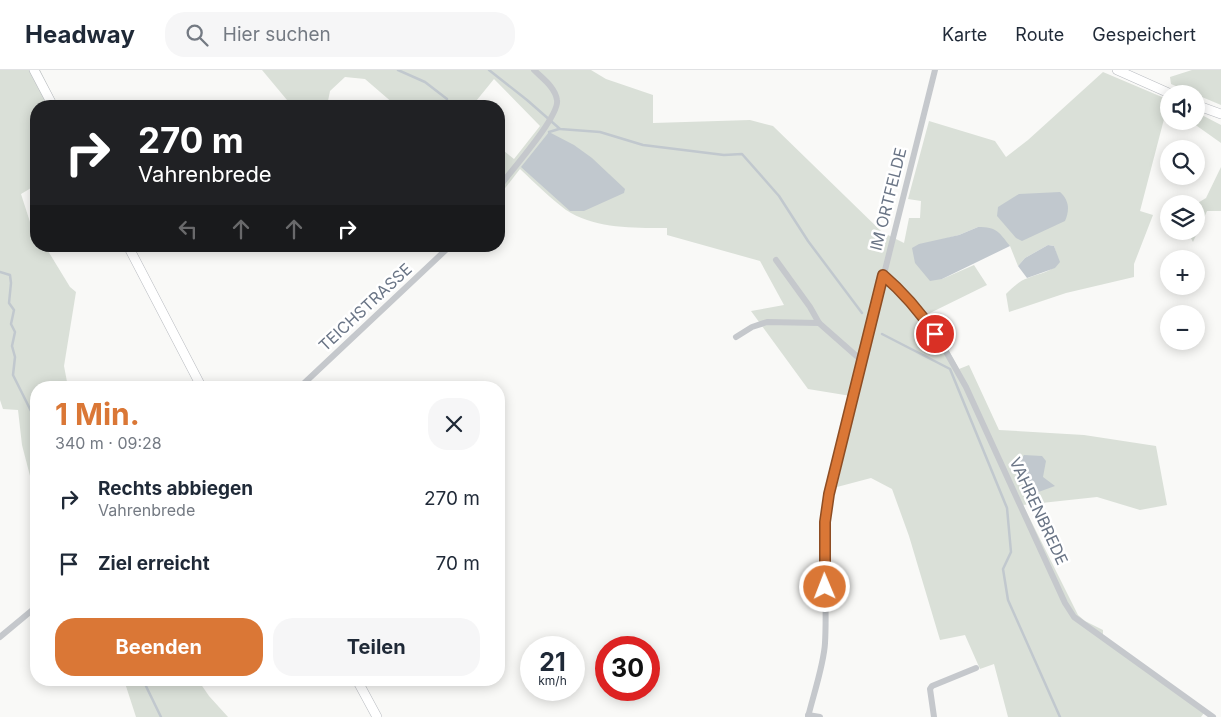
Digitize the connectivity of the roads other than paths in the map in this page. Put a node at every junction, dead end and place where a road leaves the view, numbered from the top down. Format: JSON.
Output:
{"nodes":[{"id":1,"x":34,"y":70,"type":"edge"},
{"id":2,"x":534,"y":70,"type":"edge"},
{"id":3,"x":935,"y":70,"type":"edge"},
{"id":4,"x":1117,"y":70,"type":"edge"},
{"id":5,"x":1160,"y":89,"type":"edge"},
{"id":6,"x":50,"y":100,"type":"edge"},
{"id":7,"x":1205,"y":108,"type":"edge"},
{"id":8,"x":1221,"y":114,"type":"edge"},
{"id":9,"x":505,"y":180,"type":"edge"},
{"id":10,"x":131,"y":252,"type":"edge"},
{"id":11,"x":444,"y":252,"type":"edge"},
{"id":12,"x":776,"y":260,"type":"dead end"},
{"id":13,"x":883,"y":275,"type":"junction"},
{"id":14,"x":819,"y":323,"type":"junction"},
{"id":15,"x":736,"y":337,"type":"dead end"},
{"id":16,"x":861,"y":360,"type":"junction"},
{"id":17,"x":198,"y":381,"type":"edge"},
{"id":18,"x":306,"y":381,"type":"edge"},
{"id":19,"x":30,"y":612,"type":"edge"},
{"id":20,"x":0,"y":637,"type":"edge"},
{"id":21,"x":976,"y":668,"type":"dead end"},
{"id":22,"x":360,"y":686,"type":"edge"},
{"id":23,"x":808,"y":716,"type":"edge"},
{"id":24,"x":377,"y":717,"type":"edge"},
{"id":25,"x":820,"y":717,"type":"edge"},
{"id":26,"x":929,"y":717,"type":"edge"},
{"id":27,"x":934,"y":717,"type":"edge"},
{"id":28,"x":1213,"y":717,"type":"edge"}],
"edges":[{"from":1,"to":6,"type":"street"},
{"from":2,"to":9,"type":"street"},
{"from":3,"to":13,"type":"street","name":"IM ORTFELDE"},
{"from":4,"to":5,"type":"street"},
{"from":7,"to":8,"type":"street"},
{"from":10,"to":17,"type":"street"},
{"from":11,"to":18,"type":"street","name":"TEICHSTRASSE"},
{"from":12,"to":14,"type":"street"},
{"from":13,"to":16,"type":"street","name":"IM ORTFELDE"},
{"from":13,"to":28,"type":"street","name":"VAHRENBREDE"},
{"from":14,"to":15,"type":"street"},
{"from":14,"to":16,"type":"street"},
{"from":16,"to":23,"type":"street","name":"IM ORTFELDE"},
{"from":19,"to":20,"type":"street"},
{"from":21,"to":27,"type":"street"},
{"from":22,"to":24,"type":"street"},
{"from":23,"to":25,"type":"street"},
{"from":26,"to":27,"type":"street"}]}
